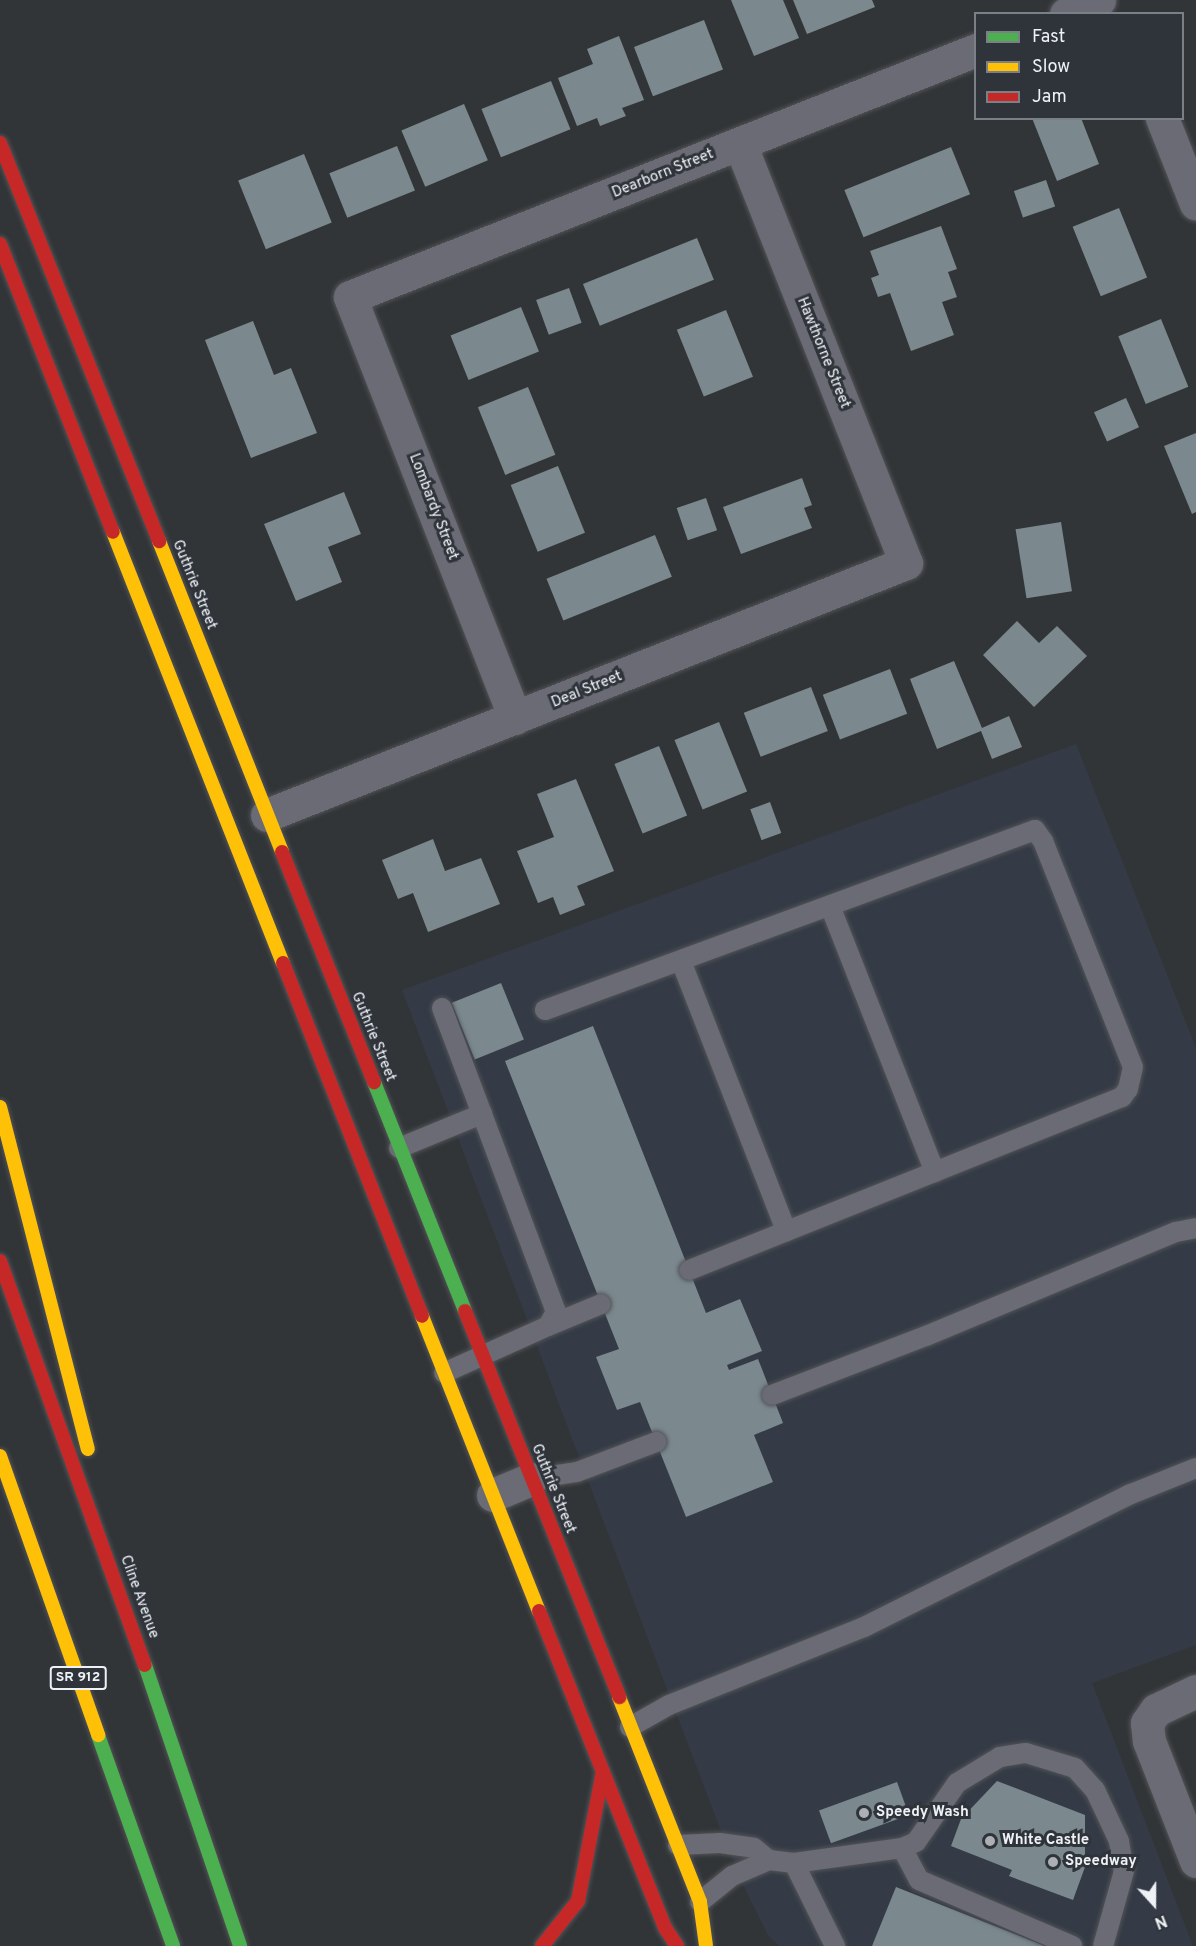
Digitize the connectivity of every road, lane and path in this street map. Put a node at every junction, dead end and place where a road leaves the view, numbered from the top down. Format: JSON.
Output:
{"nodes":[{"id":1,"x":1100,"y":0,"type":"edge"},
{"id":2,"x":1071,"y":12,"type":"edge"},
{"id":3,"x":974,"y":50,"type":"edge"},
{"id":4,"x":1163,"y":120,"type":"edge"},
{"id":5,"x":0,"y":143,"type":"edge"},
{"id":6,"x":740,"y":144,"type":"junction"},
{"id":7,"x":1196,"y":204,"type":"edge"},
{"id":8,"x":0,"y":244,"type":"edge"},
{"id":9,"x":350,"y":297,"type":"joint"},
{"id":10,"x":906,"y":563,"type":"joint"},
{"id":11,"x":515,"y":718,"type":"junction"},
{"id":12,"x":267,"y":815,"type":"junction"},
{"id":13,"x":830,"y":906,"type":"junction"},
{"id":14,"x":681,"y":961,"type":"junction"},
{"id":15,"x":442,"y":1008,"type":"dead end"},
{"id":16,"x":545,"y":1010,"type":"dead end"},
{"id":17,"x":0,"y":1107,"type":"edge"},
{"id":18,"x":482,"y":1114,"type":"junction"},
{"id":19,"x":399,"y":1148,"type":"junction"},
{"id":20,"x":935,"y":1172,"type":"junction"},
{"id":21,"x":1196,"y":1228,"type":"edge"},
{"id":22,"x":786,"y":1232,"type":"junction"},
{"id":23,"x":0,"y":1261,"type":"edge"},
{"id":24,"x":689,"y":1270,"type":"dead end"},
{"id":25,"x":601,"y":1304,"type":"dead end"},
{"id":26,"x":548,"y":1326,"type":"junction"},
{"id":27,"x":482,"y":1355,"type":"junction"},
{"id":28,"x":444,"y":1373,"type":"junction"},
{"id":29,"x":772,"y":1395,"type":"dead end"},
{"id":30,"x":656,"y":1442,"type":"dead end"},
{"id":31,"x":0,"y":1456,"type":"edge"},
{"id":32,"x":91,"y":1460,"type":"dead end"},
{"id":33,"x":1196,"y":1468,"type":"edge"},
{"id":34,"x":531,"y":1479,"type":"junction"},
{"id":35,"x":100,"y":1495,"type":"dead end"},
{"id":36,"x":492,"y":1495,"type":"junction"},
{"id":37,"x":138,"y":1643,"type":"junction"},
{"id":38,"x":1196,"y":1690,"type":"edge"},
{"id":39,"x":630,"y":1726,"type":"junction"},
{"id":40,"x":603,"y":1771,"type":"junction"},
{"id":41,"x":678,"y":1845,"type":"junction"},
{"id":42,"x":902,"y":1848,"type":"junction"},
{"id":43,"x":769,"y":1860,"type":"junction"},
{"id":44,"x":1196,"y":1861,"type":"edge"},
{"id":45,"x":794,"y":1863,"type":"junction"},
{"id":46,"x":700,"y":1902,"type":"junction"},
{"id":47,"x":173,"y":1946,"type":"edge"},
{"id":48,"x":240,"y":1946,"type":"edge"},
{"id":49,"x":542,"y":1946,"type":"edge"},
{"id":50,"x":677,"y":1946,"type":"edge"},
{"id":51,"x":706,"y":1946,"type":"edge"},
{"id":52,"x":835,"y":1946,"type":"edge"},
{"id":53,"x":1072,"y":1946,"type":"edge"},
{"id":54,"x":1103,"y":1946,"type":"edge"}],
"edges":[{"from":1,"to":2,"type":"street"},
{"from":3,"to":6,"type":"street","name":"Dearborn Street"},
{"from":4,"to":7,"type":"street"},
{"from":5,"to":12,"type":"main road","name":"Guthrie Street"},
{"from":6,"to":9,"type":"street","name":"Dearborn Street"},
{"from":6,"to":10,"type":"street","name":"Hawthorne Street"},
{"from":8,"to":28,"type":"main road"},
{"from":9,"to":11,"type":"street","name":"Lombardy Street"},
{"from":10,"to":11,"type":"street","name":"Deal Street"},
{"from":11,"to":12,"type":"street","name":"Deal Street"},
{"from":12,"to":19,"type":"main road","name":"Guthrie Street"},
{"from":13,"to":14,"type":"lane"},
{"from":13,"to":20,"type":"lane"},
{"from":13,"to":20,"type":"lane"},
{"from":14,"to":16,"type":"lane"},
{"from":14,"to":22,"type":"lane"},
{"from":15,"to":18,"type":"lane"},
{"from":17,"to":32,"type":"main road"},
{"from":18,"to":19,"type":"lane"},
{"from":18,"to":26,"type":"lane"},
{"from":19,"to":27,"type":"main road","name":"Guthrie Street"},
{"from":20,"to":22,"type":"lane"},
{"from":21,"to":29,"type":"lane"},
{"from":22,"to":24,"type":"lane"},
{"from":23,"to":37,"type":"main road","name":"Cline Avenue"},
{"from":25,"to":26,"type":"lane"},
{"from":26,"to":27,"type":"lane"},
{"from":27,"to":28,"type":"lane"},
{"from":27,"to":34,"type":"main road","name":"Guthrie Street"},
{"from":28,"to":36,"type":"main road"},
{"from":30,"to":34,"type":"lane"},
{"from":31,"to":47,"type":"main road","number":"SR 912"},
{"from":33,"to":39,"type":"lane"},
{"from":34,"to":36,"type":"street"},
{"from":34,"to":39,"type":"main road","name":"Guthrie Street"},
{"from":35,"to":37,"type":"main road"},
{"from":36,"to":40,"type":"main road"},
{"from":37,"to":48,"type":"main road","name":"Cline Avenue"},
{"from":38,"to":44,"type":"street"},
{"from":39,"to":41,"type":"main road","name":"Guthrie Street"},
{"from":40,"to":49,"type":"main road"},
{"from":40,"to":50,"type":"main road"},
{"from":41,"to":43,"type":"lane"},
{"from":41,"to":46,"type":"main road","name":"Guthrie Street"},
{"from":42,"to":45,"type":"lane"},
{"from":42,"to":53,"type":"lane"},
{"from":42,"to":54,"type":"lane"},
{"from":43,"to":45,"type":"lane"},
{"from":43,"to":46,"type":"lane"},
{"from":45,"to":52,"type":"lane"},
{"from":46,"to":51,"type":"main road","name":"Guthrie Street"}]}
